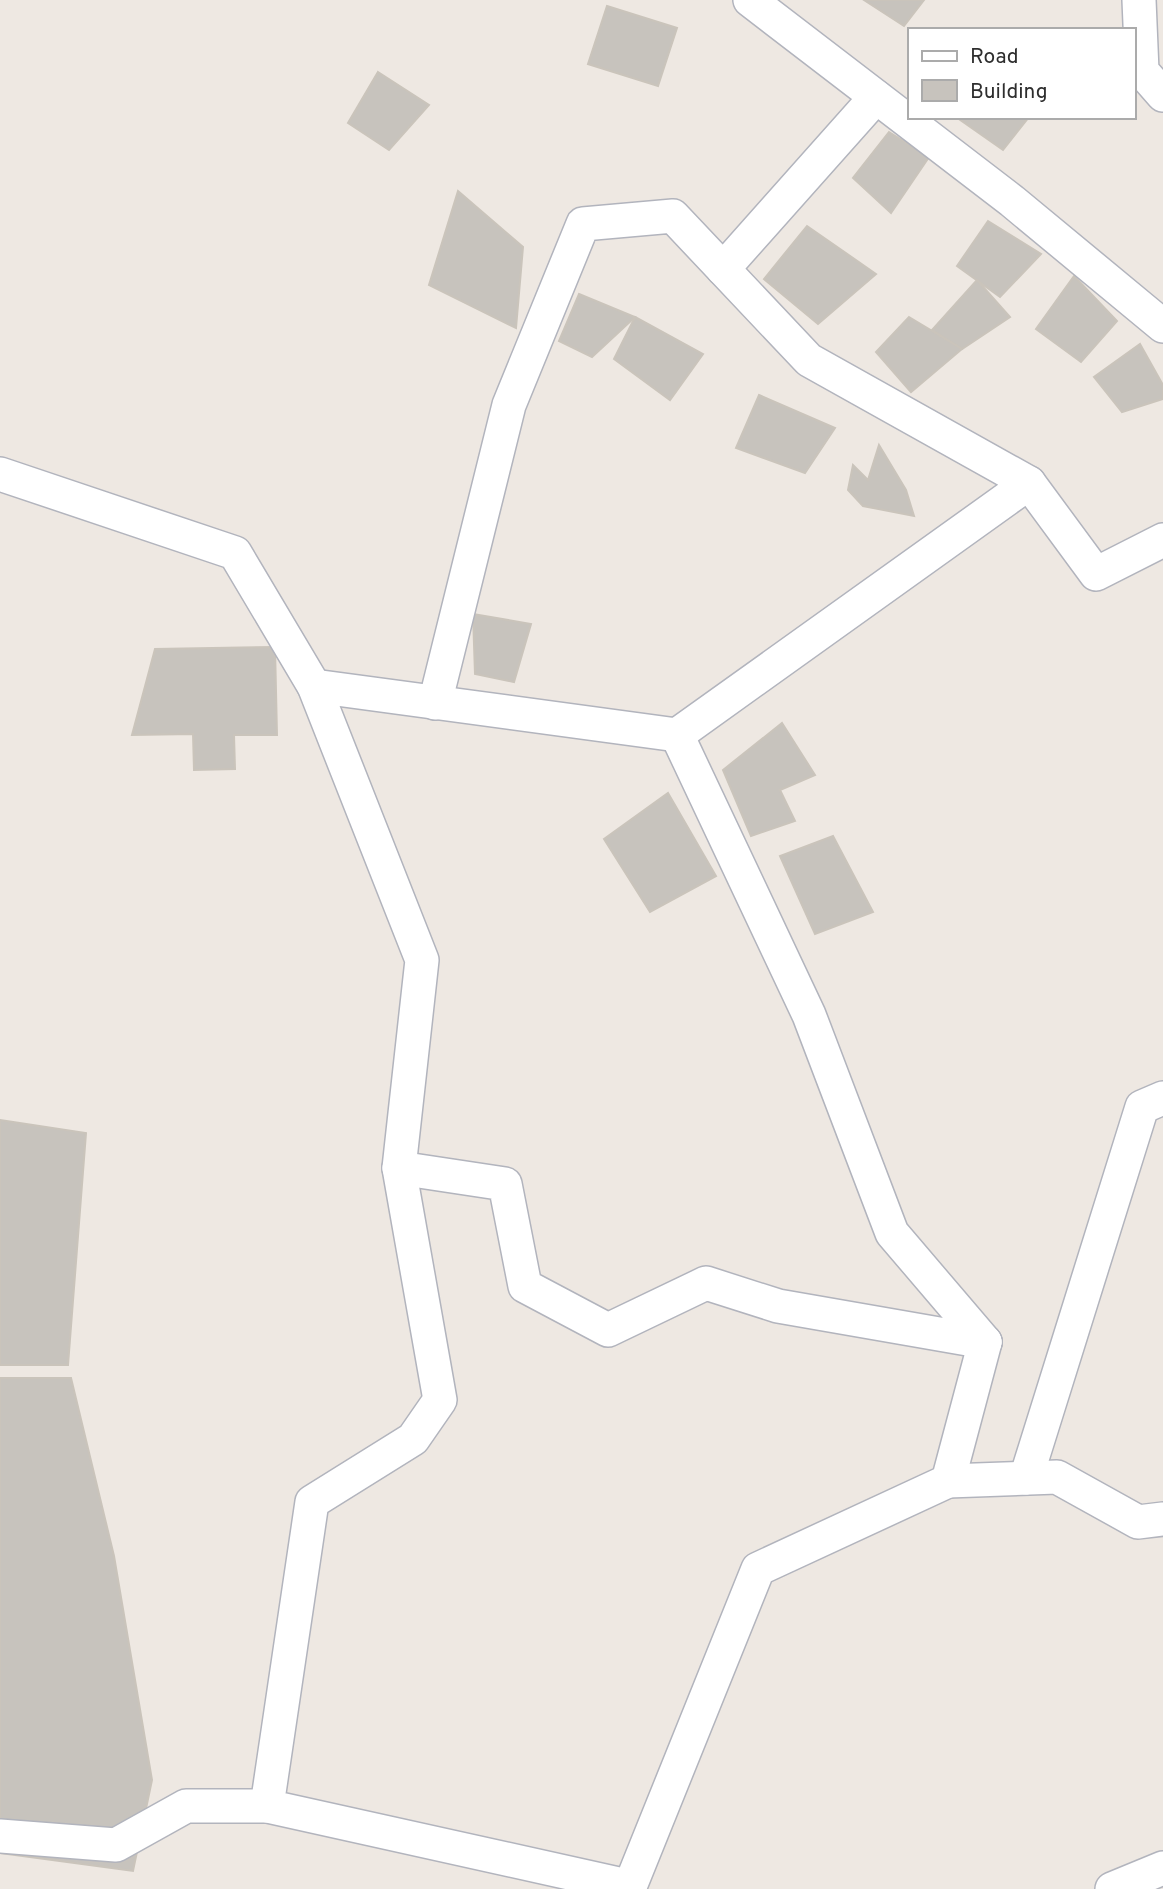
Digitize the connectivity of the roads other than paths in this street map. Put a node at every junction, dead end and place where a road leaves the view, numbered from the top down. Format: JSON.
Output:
{"nodes":[{"id":1,"x":750,"y":0,"type":"edge"},
{"id":2,"x":1139,"y":0,"type":"edge"},
{"id":3,"x":1163,"y":95,"type":"edge"},
{"id":4,"x":876,"y":97,"type":"junction"},
{"id":5,"x":723,"y":269,"type":"junction"},
{"id":6,"x":1163,"y":326,"type":"edge"},
{"id":7,"x":0,"y":474,"type":"edge"},
{"id":8,"x":1030,"y":483,"type":"junction"},
{"id":9,"x":1163,"y":540,"type":"edge"},
{"id":10,"x":314,"y":686,"type":"junction"},
{"id":11,"x":435,"y":703,"type":"junction"},
{"id":12,"x":677,"y":735,"type":"junction"},
{"id":13,"x":1163,"y":1098,"type":"edge"},
{"id":14,"x":399,"y":1168,"type":"junction"},
{"id":15,"x":985,"y":1342,"type":"junction"},
{"id":16,"x":1026,"y":1478,"type":"junction"},
{"id":17,"x":948,"y":1481,"type":"junction"},
{"id":18,"x":1163,"y":1519,"type":"edge"},
{"id":19,"x":267,"y":1806,"type":"junction"},
{"id":20,"x":0,"y":1836,"type":"edge"},
{"id":21,"x":1163,"y":1868,"type":"edge"},
{"id":22,"x":628,"y":1888,"type":"edge"},
{"id":23,"x":1112,"y":1889,"type":"edge"}],
"edges":[{"from":1,"to":4,"type":"street"},
{"from":2,"to":3,"type":"street"},
{"from":4,"to":5,"type":"street"},
{"from":4,"to":6,"type":"street"},
{"from":5,"to":8,"type":"street"},
{"from":5,"to":11,"type":"street"},
{"from":7,"to":10,"type":"street"},
{"from":8,"to":9,"type":"street"},
{"from":8,"to":12,"type":"street"},
{"from":10,"to":11,"type":"street"},
{"from":10,"to":14,"type":"street"},
{"from":11,"to":12,"type":"street"},
{"from":12,"to":15,"type":"street"},
{"from":13,"to":16,"type":"street"},
{"from":14,"to":15,"type":"street"},
{"from":14,"to":19,"type":"street"},
{"from":15,"to":17,"type":"street"},
{"from":16,"to":17,"type":"street"},
{"from":16,"to":18,"type":"street"},
{"from":17,"to":22,"type":"street"},
{"from":19,"to":20,"type":"street"},
{"from":19,"to":22,"type":"street"},
{"from":21,"to":23,"type":"street"}]}
